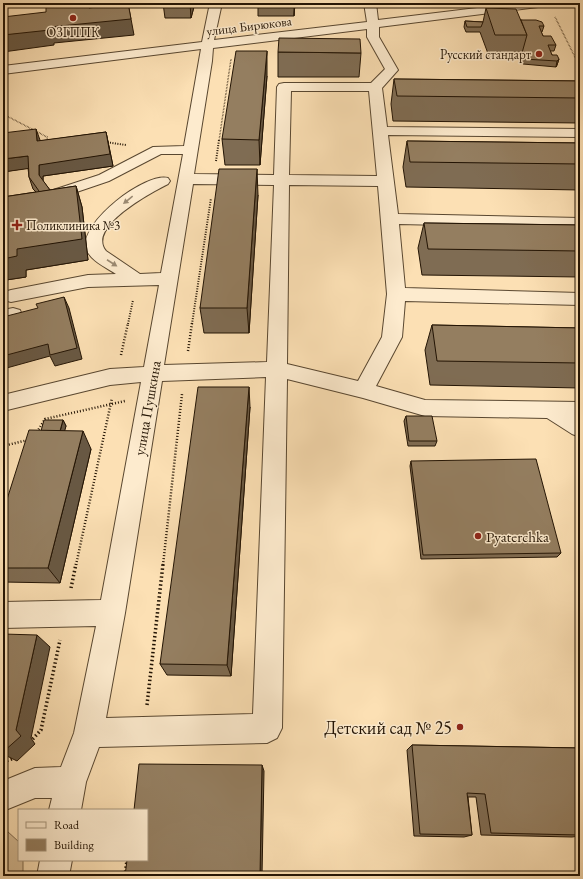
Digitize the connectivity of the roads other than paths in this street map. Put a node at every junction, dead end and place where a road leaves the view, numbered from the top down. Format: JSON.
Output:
{"nodes":[{"id":1,"x":216,"y":3,"type":"edge"},
{"id":2,"x":370,"y":3,"type":"edge"},
{"id":3,"x":546,"y":3,"type":"edge"},
{"id":4,"x":578,"y":3,"type":"edge"},
{"id":5,"x":580,"y":6,"type":"edge"},
{"id":6,"x":373,"y":25,"type":"junction"},
{"id":7,"x":207,"y":45,"type":"junction"},
{"id":8,"x":3,"y":70,"type":"edge"},
{"id":9,"x":375,"y":87,"type":"junction"},
{"id":10,"x":381,"y":131,"type":"junction"},
{"id":11,"x":580,"y":133,"type":"edge"},
{"id":12,"x":190,"y":150,"type":"junction"},
{"id":13,"x":185,"y":179,"type":"junction"},
{"id":14,"x":162,"y":180,"type":"dead end"},
{"id":15,"x":281,"y":180,"type":"junction"},
{"id":16,"x":386,"y":181,"type":"junction"},
{"id":17,"x":41,"y":198,"type":"edge"},
{"id":18,"x":390,"y":219,"type":"junction"},
{"id":19,"x":580,"y":223,"type":"edge"},
{"id":20,"x":137,"y":280,"type":"junction"},
{"id":21,"x":169,"y":280,"type":"junction"},
{"id":22,"x":396,"y":294,"type":"junction"},
{"id":23,"x":11,"y":296,"type":"dead end"},
{"id":24,"x":580,"y":299,"type":"edge"},
{"id":25,"x":276,"y":369,"type":"junction"},
{"id":26,"x":152,"y":373,"type":"junction"},
{"id":27,"x":363,"y":390,"type":"junction"},
{"id":28,"x":3,"y":403,"type":"edge"},
{"id":29,"x":550,"y":409,"type":"junction"},
{"id":30,"x":580,"y":410,"type":"edge"},
{"id":31,"x":580,"y":428,"type":"edge"},
{"id":32,"x":112,"y":613,"type":"junction"},
{"id":33,"x":3,"y":615,"type":"edge"},
{"id":34,"x":89,"y":733,"type":"junction"},
{"id":35,"x":3,"y":796,"type":"edge"},
{"id":36,"x":68,"y":796,"type":"edge"},
{"id":37,"x":56,"y":861,"type":"edge"},
{"id":38,"x":53,"y":876,"type":"edge"}],
"edges":[{"from":1,"to":7,"type":"street","name":"улица Пушкина"},
{"from":2,"to":6,"type":"street"},
{"from":3,"to":6,"type":"street","name":"улица Бирюкова"},
{"from":4,"to":5,"type":"highway"},
{"from":6,"to":7,"type":"street","name":"улица Бирюкова"},
{"from":6,"to":9,"type":"street"},
{"from":7,"to":8,"type":"street","name":"улица Бирюкова"},
{"from":7,"to":12,"type":"street","name":"улица Пушкина"},
{"from":9,"to":10,"type":"street"},
{"from":9,"to":15,"type":"street"},
{"from":10,"to":11,"type":"street"},
{"from":10,"to":16,"type":"street"},
{"from":12,"to":13,"type":"street","name":"улица Пушкина"},
{"from":12,"to":17,"type":"street"},
{"from":13,"to":15,"type":"street"},
{"from":13,"to":21,"type":"street","name":"улица Пушкина"},
{"from":14,"to":20,"type":"street","one_way":true},
{"from":15,"to":16,"type":"street"},
{"from":15,"to":25,"type":"street"},
{"from":16,"to":18,"type":"street"},
{"from":18,"to":19,"type":"street"},
{"from":18,"to":22,"type":"street"},
{"from":20,"to":21,"type":"street"},
{"from":20,"to":23,"type":"street"},
{"from":21,"to":26,"type":"street","name":"улица Пушкина"},
{"from":22,"to":24,"type":"street"},
{"from":22,"to":27,"type":"street"},
{"from":25,"to":26,"type":"street"},
{"from":25,"to":27,"type":"street"},
{"from":25,"to":34,"type":"street"},
{"from":26,"to":28,"type":"street"},
{"from":26,"to":32,"type":"street","name":"улица Пушкина"},
{"from":27,"to":29,"type":"street"},
{"from":29,"to":30,"type":"street"},
{"from":29,"to":31,"type":"street"},
{"from":32,"to":33,"type":"street"},
{"from":32,"to":34,"type":"street","name":"улица Пушкина"},
{"from":34,"to":36,"type":"street","name":"улица Пушкина"},
{"from":35,"to":36,"type":"street"},
{"from":37,"to":38,"type":"street"}]}
